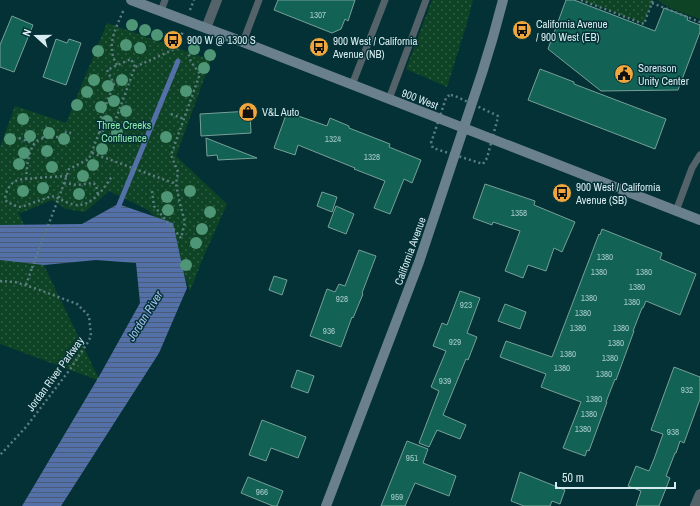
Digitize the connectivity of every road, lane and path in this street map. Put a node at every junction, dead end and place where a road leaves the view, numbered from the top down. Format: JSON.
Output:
{"nodes":[{"id":1,"x":165,"y":0,"type":"edge"},
{"id":2,"x":217,"y":0,"type":"edge"},
{"id":3,"x":259,"y":0,"type":"edge"},
{"id":4,"x":385,"y":0,"type":"edge"},
{"id":5,"x":426,"y":0,"type":"edge"},
{"id":6,"x":503,"y":0,"type":"edge"},
{"id":7,"x":581,"y":0,"type":"edge"},
{"id":8,"x":653,"y":2,"type":"edge"},
{"id":9,"x":128,"y":3,"type":"edge"},
{"id":10,"x":161,"y":11,"type":"junction"},
{"id":11,"x":700,"y":22,"type":"edge"},
{"id":12,"x":206,"y":28,"type":"junction"},
{"id":13,"x":181,"y":37,"type":"dead end"},
{"id":14,"x":243,"y":42,"type":"junction"},
{"id":15,"x":188,"y":52,"type":"dead end"},
{"id":16,"x":117,"y":65,"type":"junction"},
{"id":17,"x":135,"y":67,"type":"junction"},
{"id":18,"x":352,"y":85,"type":"junction"},
{"id":19,"x":389,"y":99,"type":"junction"},
{"id":20,"x":171,"y":114,"type":"dead end"},
{"id":21,"x":184,"y":119,"type":"junction"},
{"id":22,"x":114,"y":124,"type":"junction"},
{"id":23,"x":48,"y":125,"type":"dead end"},
{"id":24,"x":130,"y":129,"type":"dead end"},
{"id":25,"x":464,"y":129,"type":"junction"},
{"id":26,"x":71,"y":133,"type":"dead end"},
{"id":27,"x":100,"y":133,"type":"junction"},
{"id":28,"x":19,"y":138,"type":"dead end"},
{"id":29,"x":42,"y":138,"type":"junction"},
{"id":30,"x":34,"y":144,"type":"junction"},
{"id":31,"x":92,"y":153,"type":"junction"},
{"id":32,"x":700,"y":155,"type":"edge"},
{"id":33,"x":67,"y":176,"type":"junction"},
{"id":34,"x":112,"y":176,"type":"dead end"},
{"id":35,"x":26,"y":179,"type":"junction"},
{"id":36,"x":64,"y":183,"type":"junction"},
{"id":37,"x":176,"y":184,"type":"junction"},
{"id":38,"x":152,"y":191,"type":"dead end"},
{"id":39,"x":98,"y":196,"type":"junction"},
{"id":40,"x":676,"y":211,"type":"junction"},
{"id":41,"x":700,"y":220,"type":"edge"},
{"id":42,"x":0,"y":281,"type":"edge"},
{"id":43,"x":26,"y":285,"type":"junction"},
{"id":44,"x":0,"y":455,"type":"edge"},
{"id":45,"x":700,"y":494,"type":"edge"},
{"id":46,"x":326,"y":506,"type":"edge"},
{"id":47,"x":695,"y":506,"type":"edge"}],
"edges":[{"from":1,"to":10,"type":"lane"},
{"from":2,"to":12,"type":"street"},
{"from":3,"to":14,"type":"lane"},
{"from":4,"to":18,"type":"lane"},
{"from":5,"to":19,"type":"lane"},
{"from":6,"to":25,"type":"main road","name":"California Avenue"},
{"from":7,"to":8,"type":"path"},
{"from":8,"to":11,"type":"path"},
{"from":9,"to":10,"type":"main road","name":"900 West"},
{"from":9,"to":16,"type":"path"},
{"from":10,"to":12,"type":"main road","name":"900 West"},
{"from":12,"to":14,"type":"main road","name":"900 West"},
{"from":13,"to":17,"type":"path"},
{"from":14,"to":18,"type":"main road","name":"900 West"},
{"from":15,"to":21,"type":"path"},
{"from":16,"to":17,"type":"path"},
{"from":16,"to":27,"type":"path"},
{"from":17,"to":22,"type":"path"},
{"from":18,"to":19,"type":"main road","name":"900 West"},
{"from":19,"to":25,"type":"main road","name":"900 West"},
{"from":20,"to":21,"type":"path"},
{"from":21,"to":37,"type":"path"},
{"from":22,"to":24,"type":"path"},
{"from":22,"to":27,"type":"path"},
{"from":23,"to":29,"type":"path"},
{"from":25,"to":40,"type":"main road","name":"900 West"},
{"from":25,"to":46,"type":"main road","name":"California Avenue"},
{"from":26,"to":29,"type":"path"},
{"from":27,"to":31,"type":"path"},
{"from":28,"to":30,"type":"path"},
{"from":29,"to":30,"type":"path"},
{"from":30,"to":35,"type":"path"},
{"from":31,"to":33,"type":"path"},
{"from":31,"to":37,"type":"path"},
{"from":32,"to":40,"type":"lane"},
{"from":33,"to":35,"type":"path"},
{"from":33,"to":36,"type":"path"},
{"from":34,"to":39,"type":"path"},
{"from":35,"to":39,"type":"path"},
{"from":36,"to":39,"type":"path"},
{"from":36,"to":43,"type":"path","bridge":true},
{"from":37,"to":38,"type":"path"},
{"from":40,"to":41,"type":"main road","name":"900 West"},
{"from":42,"to":43,"type":"path","name":"Jordan River Parkway"},
{"from":43,"to":44,"type":"path","name":"Jordan River Parkway"},
{"from":45,"to":47,"type":"street"}]}
